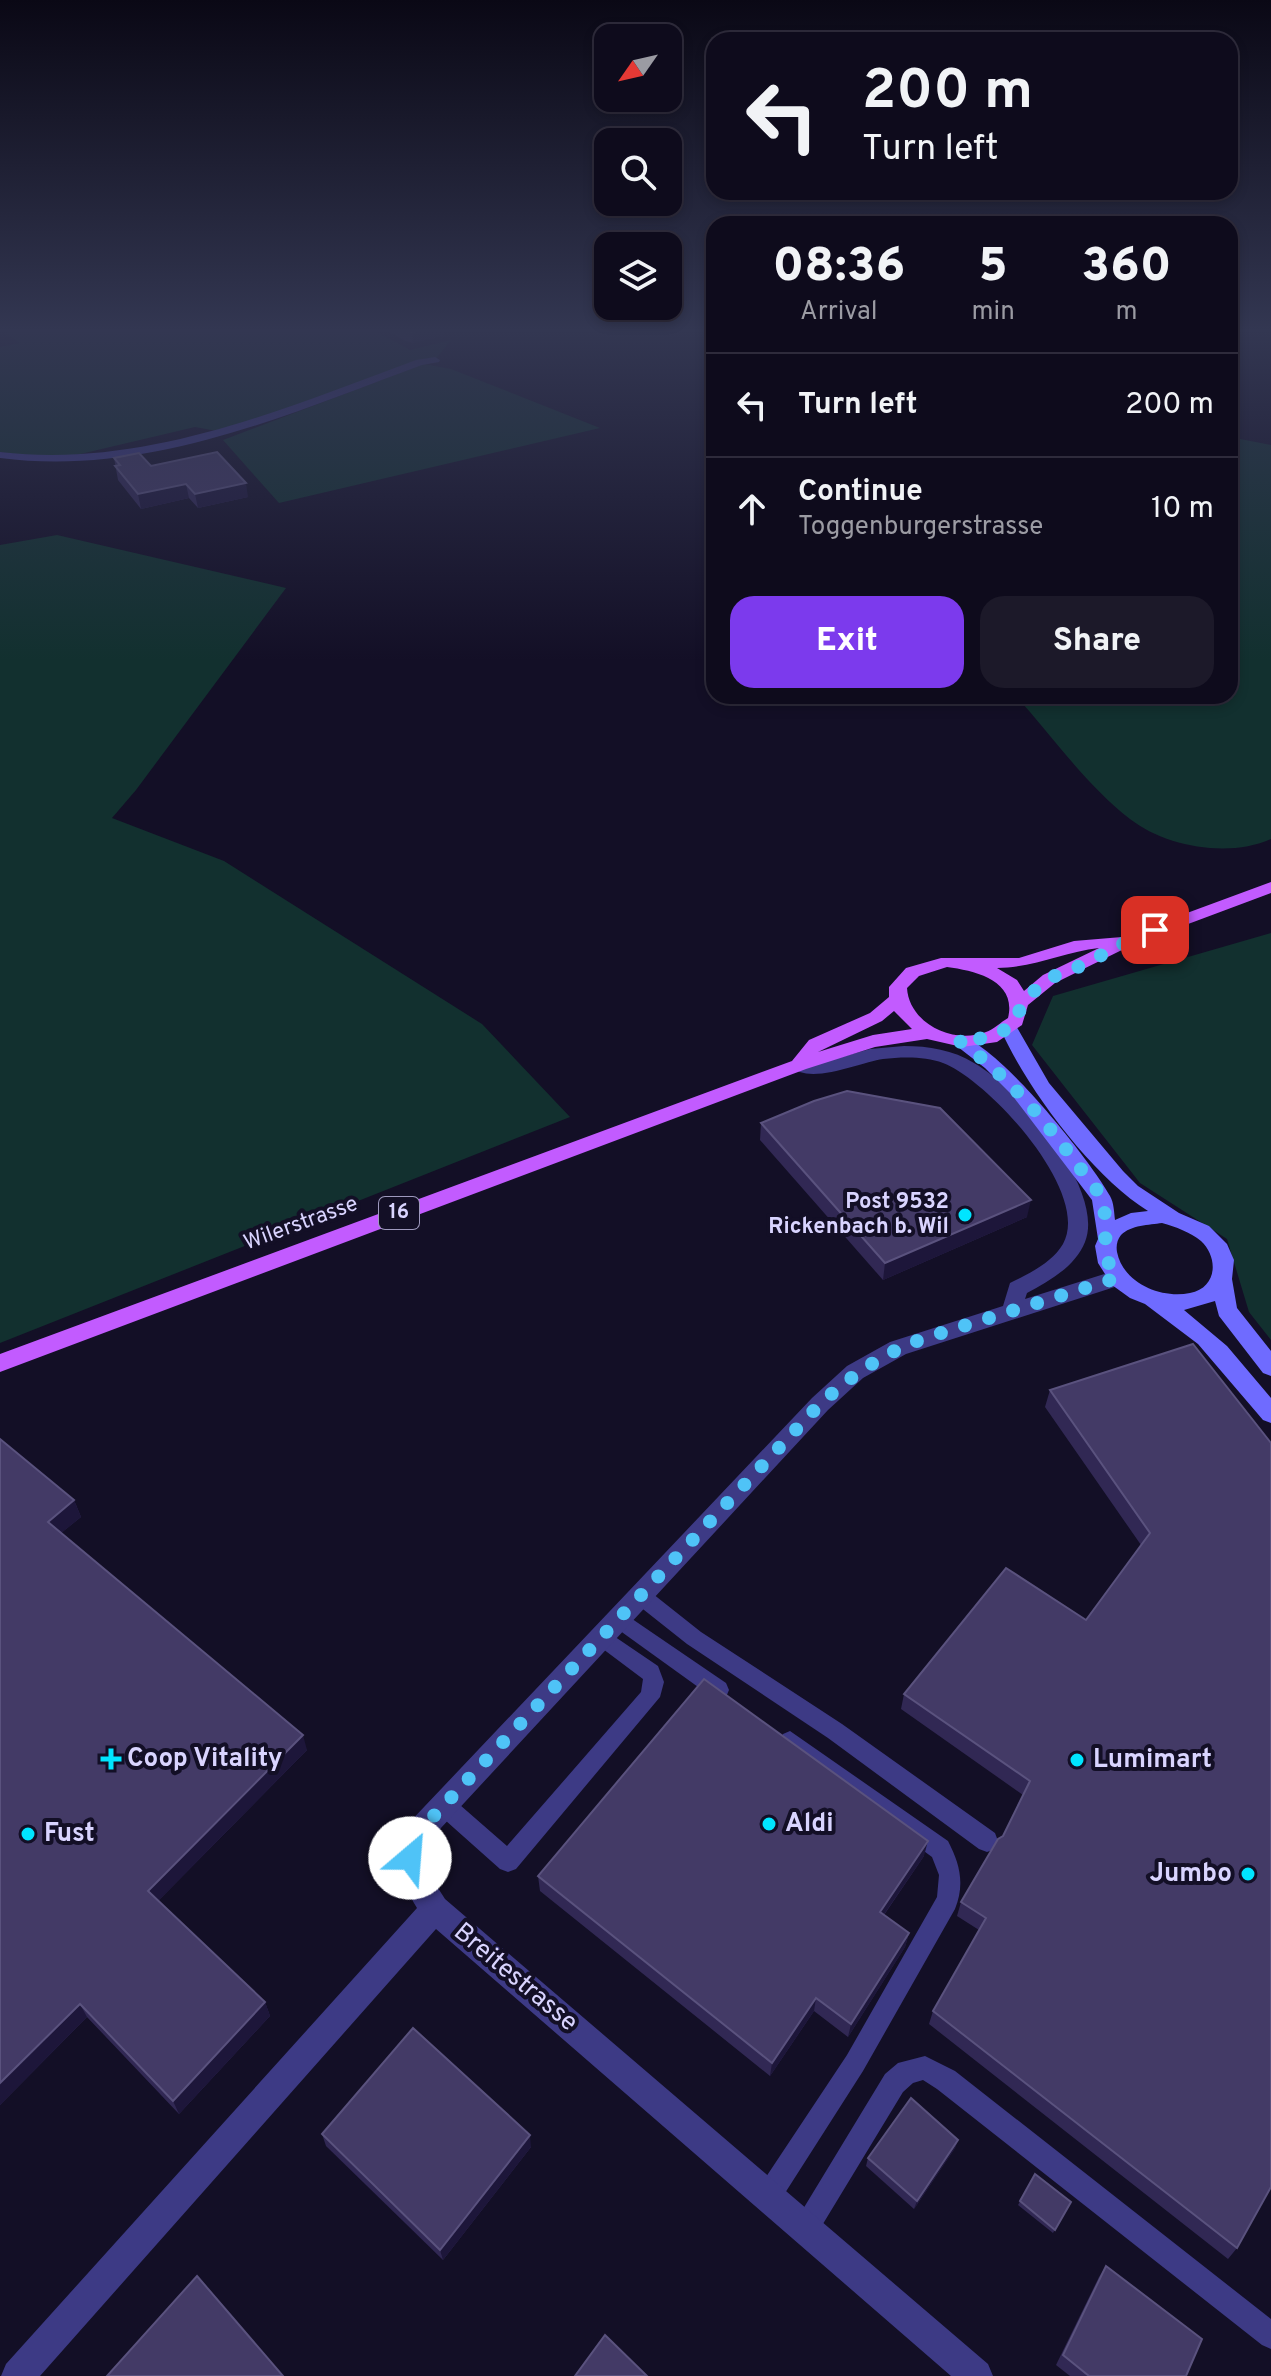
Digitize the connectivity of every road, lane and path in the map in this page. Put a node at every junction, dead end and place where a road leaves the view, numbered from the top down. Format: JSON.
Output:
{"nodes":[{"id":1,"x":191,"y":439,"type":"edge"},
{"id":2,"x":0,"y":455,"type":"edge"},
{"id":3,"x":1271,"y":887,"type":"edge"},
{"id":4,"x":1126,"y":941,"type":"junction"},
{"id":5,"x":965,"y":963,"type":"junction"},
{"id":6,"x":896,"y":1001,"type":"junction"},
{"id":7,"x":1020,"y":1003,"type":"junction"},
{"id":8,"x":1009,"y":1028,"type":"junction"},
{"id":9,"x":927,"y":1033,"type":"junction"},
{"id":10,"x":958,"y":1040,"type":"junction"},
{"id":11,"x":799,"y":1065,"type":"junction"},
{"id":12,"x":1183,"y":1221,"type":"junction"},
{"id":13,"x":1107,"y":1236,"type":"junction"},
{"id":14,"x":1117,"y":1278,"type":"junction"},
{"id":15,"x":1223,"y":1281,"type":"junction"},
{"id":16,"x":1145,"y":1296,"type":"junction"},
{"id":17,"x":1012,"y":1312,"type":"junction"},
{"id":18,"x":0,"y":1363,"type":"edge"},
{"id":19,"x":1271,"y":1367,"type":"edge"},
{"id":20,"x":1271,"y":1414,"type":"edge"},
{"id":21,"x":641,"y":1596,"type":"junction"},
{"id":22,"x":610,"y":1628,"type":"junction"},
{"id":23,"x":739,"y":1705,"type":"edge"},
{"id":24,"x":777,"y":1732,"type":"edge"},
{"id":25,"x":444,"y":1805,"type":"junction"},
{"id":26,"x":987,"y":1841,"type":"dead end"},
{"id":27,"x":435,"y":1909,"type":"junction"},
{"id":28,"x":769,"y":2195,"type":"junction"},
{"id":29,"x":806,"y":2228,"type":"junction"},
{"id":30,"x":1271,"y":2336,"type":"edge"},
{"id":31,"x":18,"y":2376,"type":"edge"},
{"id":32,"x":976,"y":2376,"type":"edge"}],
"edges":[{"from":1,"to":2,"type":"street"},
{"from":3,"to":4,"type":"main road"},
{"from":4,"to":5,"type":"main road"},
{"from":4,"to":7,"type":"main road"},
{"from":5,"to":6,"type":"main road"},
{"from":5,"to":7,"type":"main road"},
{"from":6,"to":9,"type":"main road"},
{"from":6,"to":11,"type":"main road","name":"Wilerstrasse","number":"16"},
{"from":7,"to":8,"type":"main road"},
{"from":8,"to":10,"type":"main road"},
{"from":8,"to":12,"type":"main road"},
{"from":9,"to":10,"type":"main road"},
{"from":9,"to":11,"type":"main road","name":"Wilerstrasse","number":"16"},
{"from":10,"to":13,"type":"main road"},
{"from":11,"to":17,"type":"street"},
{"from":11,"to":18,"type":"main road","name":"Wilerstrasse","number":"16"},
{"from":12,"to":13,"type":"main road"},
{"from":12,"to":15,"type":"main road"},
{"from":13,"to":14,"type":"main road"},
{"from":14,"to":16,"type":"main road"},
{"from":14,"to":17,"type":"street","name":"Breitestrasse"},
{"from":15,"to":16,"type":"main road"},
{"from":15,"to":19,"type":"main road"},
{"from":16,"to":20,"type":"main road"},
{"from":17,"to":21,"type":"street","name":"Breitestrasse"},
{"from":21,"to":22,"type":"street","name":"Breitestrasse"},
{"from":21,"to":26,"type":"lane"},
{"from":22,"to":23,"type":"lane"},
{"from":22,"to":25,"type":"street","name":"Breitestrasse"},
{"from":22,"to":25,"type":"lane"},
{"from":24,"to":28,"type":"lane"},
{"from":25,"to":27,"type":"street","name":"Breitestrasse"},
{"from":27,"to":28,"type":"street","name":"Breitestrasse"},
{"from":27,"to":31,"type":"street"},
{"from":28,"to":29,"type":"street","name":"Breitestrasse"},
{"from":29,"to":30,"type":"lane"},
{"from":29,"to":32,"type":"street","name":"Breitestrasse"}]}
